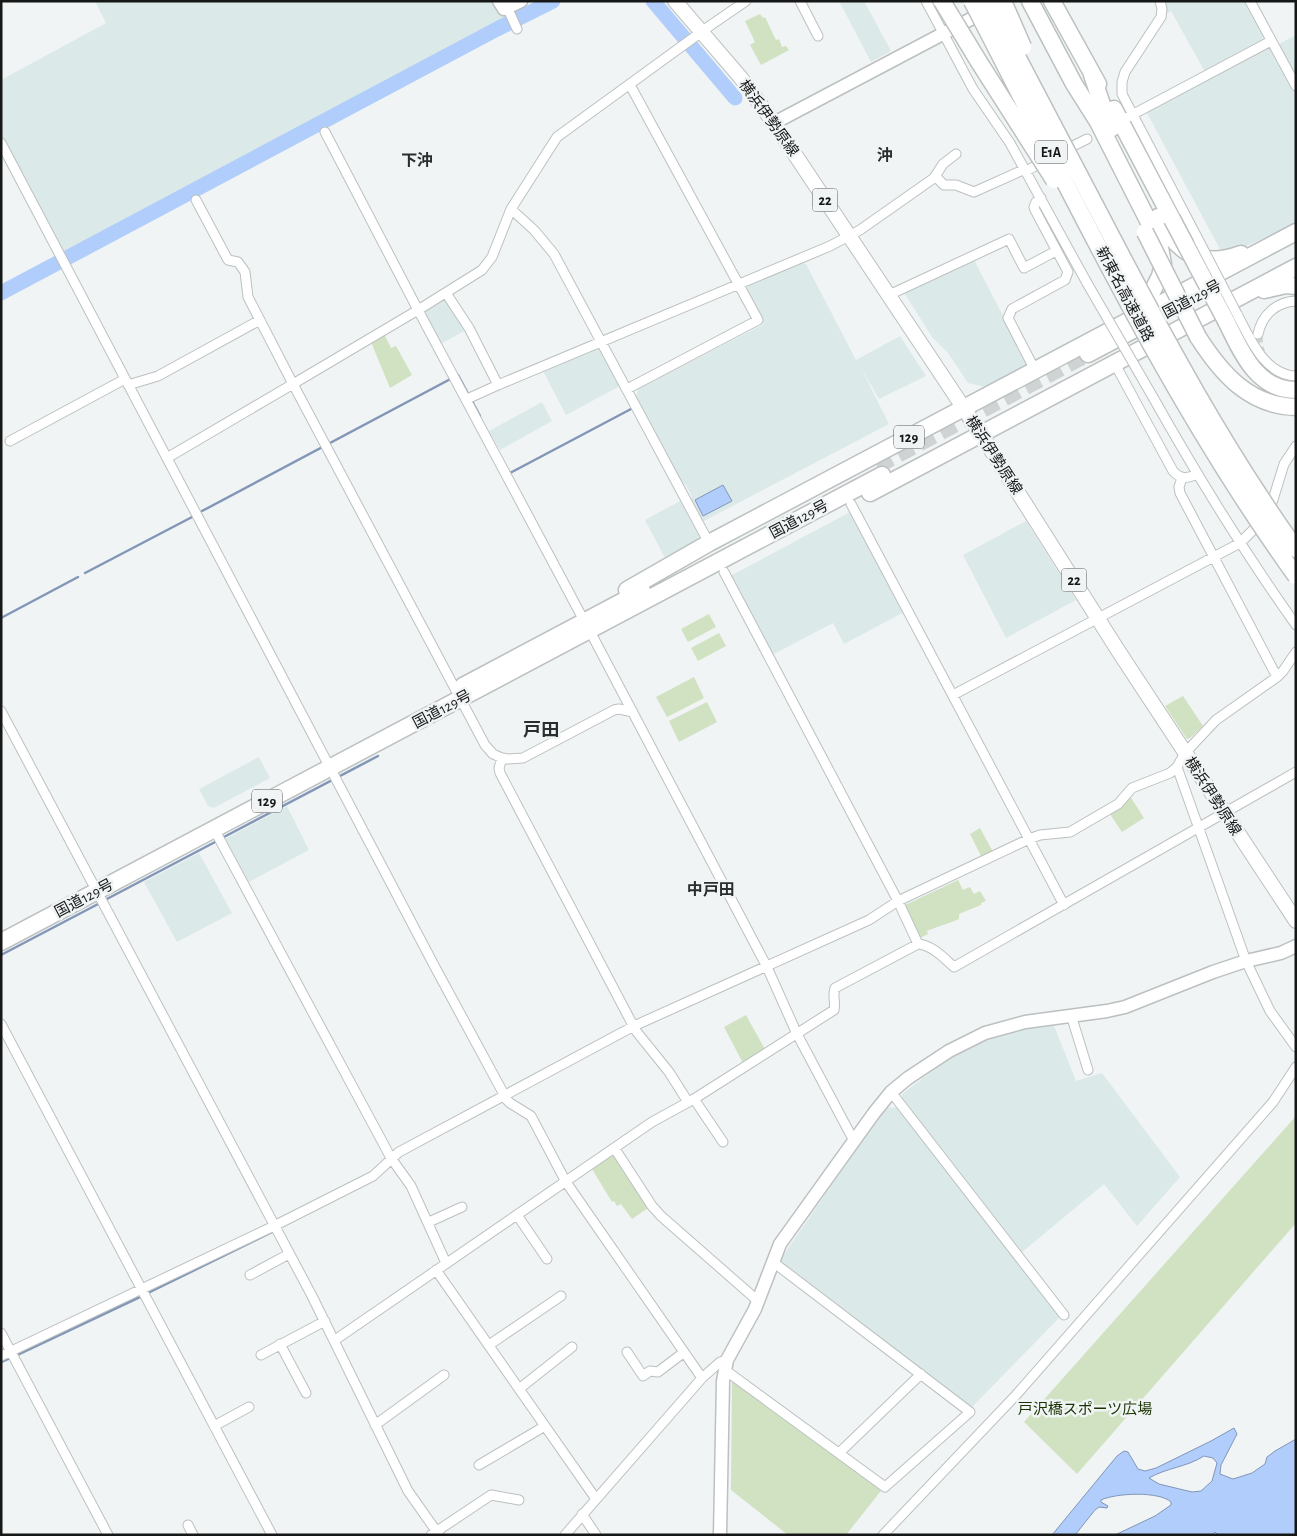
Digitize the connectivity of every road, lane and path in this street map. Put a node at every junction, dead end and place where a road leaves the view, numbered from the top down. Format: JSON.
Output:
{"nodes":[{"id":1,"x":521,"y":1,"type":"edge"},
{"id":2,"x":674,"y":1,"type":"edge"},
{"id":3,"x":746,"y":1,"type":"edge"},
{"id":4,"x":800,"y":1,"type":"edge"},
{"id":5,"x":926,"y":1,"type":"edge"},
{"id":6,"x":942,"y":1,"type":"edge"},
{"id":7,"x":972,"y":1,"type":"edge"},
{"id":8,"x":988,"y":1,"type":"edge"},
{"id":9,"x":1003,"y":1,"type":"edge"},
{"id":10,"x":1030,"y":1,"type":"edge"},
{"id":11,"x":1052,"y":1,"type":"edge"},
{"id":12,"x":1160,"y":1,"type":"edge"},
{"id":13,"x":1250,"y":1,"type":"edge"},
{"id":14,"x":506,"y":8,"type":"edge"},
{"id":15,"x":516,"y":28,"type":"dead end"},
{"id":16,"x":942,"y":33,"type":"junction"},
{"id":17,"x":818,"y":36,"type":"dead end"},
{"id":18,"x":692,"y":39,"type":"junction"},
{"id":19,"x":1271,"y":41,"type":"junction"},
{"id":20,"x":1092,"y":75,"type":"junction"},
{"id":21,"x":1074,"y":84,"type":"junction"},
{"id":22,"x":630,"y":85,"type":"junction"},
{"id":23,"x":1296,"y":86,"type":"edge"},
{"id":24,"x":1130,"y":116,"type":"junction"},
{"id":25,"x":774,"y":123,"type":"junction"},
{"id":26,"x":325,"y":132,"type":"dead end"},
{"id":27,"x":1087,"y":138,"type":"dead end"},
{"id":28,"x":1,"y":143,"type":"edge"},
{"id":29,"x":956,"y":154,"type":"dead end"},
{"id":30,"x":1026,"y":171,"type":"junction"},
{"id":31,"x":935,"y":176,"type":"junction"},
{"id":32,"x":1041,"y":198,"type":"junction"},
{"id":33,"x":196,"y":200,"type":"dead end"},
{"id":34,"x":511,"y":209,"type":"junction"},
{"id":35,"x":1296,"y":231,"type":"edge"},
{"id":36,"x":849,"y":236,"type":"junction"},
{"id":37,"x":1296,"y":244,"type":"edge"},
{"id":38,"x":1056,"y":251,"type":"junction"},
{"id":39,"x":1296,"y":256,"type":"edge"},
{"id":40,"x":1296,"y":267,"type":"edge"},
{"id":41,"x":737,"y":284,"type":"junction"},
{"id":42,"x":1296,"y":286,"type":"edge"},
{"id":43,"x":446,"y":293,"type":"junction"},
{"id":44,"x":889,"y":295,"type":"junction"},
{"id":45,"x":1136,"y":300,"type":"junction"},
{"id":46,"x":1296,"y":301,"type":"edge"},
{"id":47,"x":418,"y":310,"type":"junction"},
{"id":48,"x":1228,"y":314,"type":"junction"},
{"id":49,"x":260,"y":320,"type":"junction"},
{"id":50,"x":1258,"y":334,"type":"tunnel mouth"},
{"id":51,"x":1100,"y":335,"type":"junction"},
{"id":52,"x":601,"y":341,"type":"junction"},
{"id":53,"x":1116,"y":364,"type":"junction"},
{"id":54,"x":1035,"y":370,"type":"junction"},
{"id":55,"x":1296,"y":376,"type":"edge"},
{"id":56,"x":127,"y":382,"type":"junction"},
{"id":57,"x":293,"y":384,"type":"junction"},
{"id":58,"x":498,"y":385,"type":"junction"},
{"id":59,"x":627,"y":389,"type":"junction"},
{"id":60,"x":1296,"y":390,"type":"edge"},
{"id":61,"x":469,"y":398,"type":"junction"},
{"id":62,"x":1296,"y":407,"type":"edge"},
{"id":63,"x":964,"y":408,"type":"junction"},
{"id":64,"x":981,"y":434,"type":"junction"},
{"id":65,"x":10,"y":441,"type":"dead end"},
{"id":66,"x":1296,"y":446,"type":"edge"},
{"id":67,"x":167,"y":458,"type":"junction"},
{"id":68,"x":879,"y":471,"type":"tunnel mouth"},
{"id":69,"x":1197,"y":474,"type":"junction"},
{"id":70,"x":1182,"y":478,"type":"junction"},
{"id":71,"x":851,"y":504,"type":"junction"},
{"id":72,"x":1240,"y":543,"type":"junction"},
{"id":73,"x":709,"y":544,"type":"junction"},
{"id":74,"x":1296,"y":549,"type":"edge"},
{"id":75,"x":1214,"y":556,"type":"junction"},
{"id":76,"x":724,"y":572,"type":"junction"},
{"id":77,"x":1296,"y":576,"type":"edge"},
{"id":78,"x":582,"y":615,"type":"junction"},
{"id":79,"x":1098,"y":618,"type":"junction"},
{"id":80,"x":1296,"y":625,"type":"edge"},
{"id":81,"x":593,"y":637,"type":"junction"},
{"id":82,"x":1296,"y":652,"type":"edge"},
{"id":83,"x":530,"y":656,"type":"junction"},
{"id":84,"x":1277,"y":677,"type":"junction"},
{"id":85,"x":458,"y":695,"type":"junction"},
{"id":86,"x":953,"y":695,"type":"junction"},
{"id":87,"x":1,"y":711,"type":"edge"},
{"id":88,"x":632,"y":712,"type":"junction"},
{"id":89,"x":1185,"y":753,"type":"junction"},
{"id":90,"x":502,"y":758,"type":"junction"},
{"id":91,"x":1177,"y":767,"type":"junction"},
{"id":92,"x":333,"y":771,"type":"junction"},
{"id":93,"x":1296,"y":772,"type":"edge"},
{"id":94,"x":1224,"y":813,"type":"junction"},
{"id":95,"x":1198,"y":828,"type":"junction"},
{"id":96,"x":218,"y":836,"type":"junction"},
{"id":97,"x":1030,"y":839,"type":"junction"},
{"id":98,"x":98,"y":895,"type":"junction"},
{"id":99,"x":898,"y":901,"type":"junction"},
{"id":100,"x":1064,"y":905,"type":"junction"},
{"id":101,"x":1296,"y":922,"type":"edge"},
{"id":102,"x":1,"y":930,"type":"edge"},
{"id":103,"x":1,"y":942,"type":"edge"},
{"id":104,"x":918,"y":944,"type":"junction"},
{"id":105,"x":1296,"y":946,"type":"edge"},
{"id":106,"x":1246,"y":961,"type":"junction"},
{"id":107,"x":766,"y":967,"type":"junction"},
{"id":108,"x":1071,"y":1015,"type":"junction"},
{"id":109,"x":1,"y":1024,"type":"edge"},
{"id":110,"x":634,"y":1026,"type":"junction"},
{"id":111,"x":797,"y":1034,"type":"junction"},
{"id":112,"x":1296,"y":1047,"type":"edge"},
{"id":113,"x":1296,"y":1068,"type":"edge"},
{"id":114,"x":1088,"y":1070,"type":"dead end"},
{"id":115,"x":891,"y":1092,"type":"junction"},
{"id":116,"x":505,"y":1096,"type":"junction"},
{"id":117,"x":691,"y":1101,"type":"junction"},
{"id":118,"x":854,"y":1141,"type":"junction"},
{"id":119,"x":723,"y":1142,"type":"dead end"},
{"id":120,"x":614,"y":1149,"type":"junction"},
{"id":121,"x":391,"y":1158,"type":"junction"},
{"id":122,"x":566,"y":1182,"type":"junction"},
{"id":123,"x":462,"y":1207,"type":"dead end"},
{"id":124,"x":517,"y":1215,"type":"junction"},
{"id":125,"x":429,"y":1222,"type":"junction"},
{"id":126,"x":274,"y":1226,"type":"junction"},
{"id":127,"x":289,"y":1254,"type":"junction"},
{"id":128,"x":546,"y":1254,"type":"dead end"},
{"id":129,"x":446,"y":1262,"type":"junction"},
{"id":130,"x":773,"y":1262,"type":"junction"},
{"id":131,"x":436,"y":1270,"type":"junction"},
{"id":132,"x":250,"y":1275,"type":"dead end"},
{"id":133,"x":142,"y":1289,"type":"junction"},
{"id":134,"x":554,"y":1297,"type":"dead end"},
{"id":135,"x":758,"y":1301,"type":"junction"},
{"id":136,"x":1064,"y":1315,"type":"dead end"},
{"id":137,"x":324,"y":1321,"type":"junction"},
{"id":138,"x":1,"y":1333,"type":"edge"},
{"id":139,"x":335,"y":1340,"type":"junction"},
{"id":140,"x":280,"y":1344,"type":"junction"},
{"id":141,"x":489,"y":1345,"type":"junction"},
{"id":142,"x":572,"y":1348,"type":"dead end"},
{"id":143,"x":11,"y":1351,"type":"junction"},
{"id":144,"x":627,"y":1352,"type":"dead end"},
{"id":145,"x":684,"y":1353,"type":"junction"},
{"id":146,"x":261,"y":1355,"type":"dead end"},
{"id":147,"x":1,"y":1356,"type":"edge"},
{"id":148,"x":726,"y":1365,"type":"junction"},
{"id":149,"x":921,"y":1374,"type":"junction"},
{"id":150,"x":444,"y":1375,"type":"dead end"},
{"id":151,"x":702,"y":1378,"type":"junction"},
{"id":152,"x":306,"y":1387,"type":"dead end"},
{"id":153,"x":519,"y":1389,"type":"junction"},
{"id":154,"x":243,"y":1407,"type":"dead end"},
{"id":155,"x":375,"y":1425,"type":"junction"},
{"id":156,"x":214,"y":1426,"type":"junction"},
{"id":157,"x":545,"y":1426,"type":"junction"},
{"id":158,"x":839,"y":1453,"type":"junction"},
{"id":159,"x":479,"y":1464,"type":"dead end"},
{"id":160,"x":596,"y":1499,"type":"junction"},
{"id":161,"x":519,"y":1500,"type":"dead end"},
{"id":162,"x":582,"y":1514,"type":"junction"},
{"id":163,"x":188,"y":1525,"type":"dead end"},
{"id":164,"x":436,"y":1534,"type":"edge"},
{"id":165,"x":108,"y":1535,"type":"edge"},
{"id":166,"x":193,"y":1535,"type":"edge"},
{"id":167,"x":272,"y":1535,"type":"edge"},
{"id":168,"x":565,"y":1535,"type":"edge"},
{"id":169,"x":596,"y":1535,"type":"edge"},
{"id":170,"x":720,"y":1535,"type":"edge"},
{"id":171,"x":883,"y":1535,"type":"edge"}],
"edges":[{"from":1,"to":14,"type":"street"},
{"from":2,"to":18,"type":"main road","name":"横浜伊勢原線","number":"22"},
{"from":3,"to":18,"type":"street"},
{"from":4,"to":17,"type":"street"},
{"from":5,"to":16,"type":"street"},
{"from":6,"to":45,"type":"highway","bridge":true},
{"from":7,"to":45,"type":"highway","name":"新東名高速道路","number":"E1A","bridge":true},
{"from":8,"to":45,"type":"highway","name":"新東名高速道路","number":"E1A","bridge":true},
{"from":9,"to":16,"type":"street"},
{"from":9,"to":45,"type":"highway","bridge":true},
{"from":10,"to":21,"type":"highway"},
{"from":11,"to":20,"type":"highway"},
{"from":12,"to":24,"type":"street"},
{"from":13,"to":19,"type":"street"},
{"from":14,"to":15,"type":"street"},
{"from":16,"to":25,"type":"street"},
{"from":16,"to":30,"type":"street"},
{"from":18,"to":22,"type":"street"},
{"from":18,"to":25,"type":"main road","name":"横浜伊勢原線","number":"22"},
{"from":19,"to":23,"type":"street"},
{"from":19,"to":24,"type":"street"},
{"from":20,"to":35,"type":"highway"},
{"from":20,"to":48,"type":"highway","bridge":true},
{"from":21,"to":51,"type":"highway"},
{"from":21,"to":62,"type":"highway","bridge":true},
{"from":22,"to":34,"type":"street"},
{"from":22,"to":41,"type":"street"},
{"from":24,"to":48,"type":"street","bridge":true},
{"from":25,"to":36,"type":"main road","name":"横浜伊勢原線","number":"22"},
{"from":26,"to":47,"type":"street"},
{"from":27,"to":30,"type":"street"},
{"from":28,"to":56,"type":"street"},
{"from":29,"to":31,"type":"street"},
{"from":30,"to":31,"type":"street"},
{"from":30,"to":32,"type":"street"},
{"from":31,"to":36,"type":"street"},
{"from":32,"to":38,"type":"street"},
{"from":32,"to":69,"type":"street","bridge":true},
{"from":33,"to":49,"type":"street"},
{"from":34,"to":43,"type":"street"},
{"from":34,"to":52,"type":"street"},
{"from":35,"to":51,"type":"highway","number":"129"},
{"from":36,"to":41,"type":"street"},
{"from":36,"to":44,"type":"main road","name":"横浜伊勢原線","number":"22"},
{"from":37,"to":39,"type":"highway","name":"国道129号"},
{"from":38,"to":44,"type":"street"},
{"from":38,"to":54,"type":"street"},
{"from":40,"to":48,"type":"highway","number":"129"},
{"from":41,"to":52,"type":"street"},
{"from":41,"to":59,"type":"street"},
{"from":42,"to":48,"type":"highway"},
{"from":43,"to":47,"type":"street"},
{"from":43,"to":58,"type":"street"},
{"from":44,"to":63,"type":"main road","name":"横浜伊勢原線","number":"22"},
{"from":45,"to":74,"type":"highway","name":"新東名高速道路","number":"E1A","bridge":true},
{"from":45,"to":77,"type":"highway","name":"新東名高速道路","number":"E1A","bridge":true},
{"from":46,"to":50,"type":"street"},
{"from":47,"to":57,"type":"street"},
{"from":47,"to":61,"type":"street"},
{"from":48,"to":53,"type":"highway","number":"129"},
{"from":48,"to":55,"type":"street"},
{"from":48,"to":60,"type":"highway"},
{"from":49,"to":56,"type":"street"},
{"from":49,"to":57,"type":"street"},
{"from":51,"to":54,"type":"highway","number":"129"},
{"from":52,"to":58,"type":"street"},
{"from":52,"to":59,"type":"street"},
{"from":53,"to":64,"type":"highway","number":"129"},
{"from":53,"to":70,"type":"street"},
{"from":54,"to":63,"type":"highway","number":"129"},
{"from":56,"to":65,"type":"street"},
{"from":56,"to":67,"type":"street"},
{"from":57,"to":67,"type":"street"},
{"from":57,"to":85,"type":"street"},
{"from":58,"to":61,"type":"street"},
{"from":59,"to":73,"type":"street"},
{"from":61,"to":78,"type":"street"},
{"from":63,"to":64,"type":"main road","name":"横浜伊勢原線","number":"22"},
{"from":63,"to":73,"type":"highway","number":"129"},
{"from":64,"to":71,"type":"highway","number":"129"},
{"from":64,"to":79,"type":"main road","name":"横浜伊勢原線","number":"22"},
{"from":66,"to":72,"type":"street"},
{"from":67,"to":92,"type":"street"},
{"from":68,"to":83,"type":"highway","name":"国道129号","number":"129"},
{"from":69,"to":70,"type":"street"},
{"from":69,"to":72,"type":"street"},
{"from":70,"to":75,"type":"street"},
{"from":71,"to":76,"type":"highway","number":"129"},
{"from":71,"to":86,"type":"street"},
{"from":72,"to":75,"type":"street"},
{"from":72,"to":80,"type":"street"},
{"from":73,"to":78,"type":"highway","number":"129"},
{"from":75,"to":79,"type":"street"},
{"from":75,"to":84,"type":"street"},
{"from":76,"to":81,"type":"highway","number":"129"},
{"from":76,"to":99,"type":"street"},
{"from":78,"to":83,"type":"highway","number":"129"},
{"from":79,"to":86,"type":"street"},
{"from":79,"to":89,"type":"main road","name":"横浜伊勢原線","number":"22"},
{"from":81,"to":83,"type":"highway","number":"129"},
{"from":81,"to":88,"type":"street"},
{"from":82,"to":84,"type":"street"},
{"from":83,"to":85,"type":"highway","name":"国道129号","number":"129"},
{"from":84,"to":89,"type":"street"},
{"from":85,"to":90,"type":"street"},
{"from":85,"to":92,"type":"highway","name":"国道129号","number":"129"},
{"from":86,"to":97,"type":"street"},
{"from":87,"to":98,"type":"street"},
{"from":88,"to":90,"type":"street"},
{"from":88,"to":107,"type":"street"},
{"from":89,"to":91,"type":"street"},
{"from":89,"to":94,"type":"main road","name":"横浜伊勢原線","number":"22"},
{"from":90,"to":110,"type":"street"},
{"from":91,"to":95,"type":"street"},
{"from":91,"to":97,"type":"street"},
{"from":92,"to":96,"type":"highway","name":"国道129号","number":"129"},
{"from":92,"to":98,"type":"highway","name":"国道129号","number":"129"},
{"from":92,"to":116,"type":"street"},
{"from":93,"to":94,"type":"street"},
{"from":94,"to":95,"type":"street"},
{"from":94,"to":101,"type":"main road","name":"横浜伊勢原線","number":"22"},
{"from":95,"to":100,"type":"street"},
{"from":95,"to":106,"type":"street"},
{"from":96,"to":98,"type":"highway","name":"国道129号","number":"129"},
{"from":96,"to":121,"type":"street"},
{"from":97,"to":99,"type":"street"},
{"from":97,"to":100,"type":"street"},
{"from":98,"to":102,"type":"highway","name":"国道129号","number":"129"},
{"from":98,"to":103,"type":"highway","name":"国道129号","number":"129"},
{"from":98,"to":126,"type":"street"},
{"from":99,"to":104,"type":"street"},
{"from":99,"to":107,"type":"street"},
{"from":100,"to":104,"type":"street"},
{"from":104,"to":111,"type":"street"},
{"from":105,"to":106,"type":"street"},
{"from":106,"to":108,"type":"street"},
{"from":106,"to":112,"type":"street"},
{"from":107,"to":110,"type":"street"},
{"from":107,"to":111,"type":"street"},
{"from":108,"to":114,"type":"street"},
{"from":108,"to":115,"type":"street"},
{"from":109,"to":133,"type":"street"},
{"from":110,"to":116,"type":"street"},
{"from":110,"to":117,"type":"street"},
{"from":111,"to":117,"type":"street"},
{"from":111,"to":118,"type":"street"},
{"from":113,"to":171,"type":"street"},
{"from":115,"to":118,"type":"street"},
{"from":115,"to":136,"type":"street"},
{"from":116,"to":121,"type":"street"},
{"from":116,"to":122,"type":"street"},
{"from":117,"to":119,"type":"street"},
{"from":117,"to":120,"type":"street"},
{"from":118,"to":130,"type":"street"},
{"from":120,"to":122,"type":"street"},
{"from":120,"to":135,"type":"street"},
{"from":121,"to":125,"type":"street"},
{"from":121,"to":126,"type":"street"},
{"from":122,"to":124,"type":"street"},
{"from":122,"to":145,"type":"street"},
{"from":123,"to":125,"type":"street"},
{"from":124,"to":128,"type":"street"},
{"from":124,"to":129,"type":"street"},
{"from":125,"to":129,"type":"street"},
{"from":126,"to":127,"type":"street"},
{"from":126,"to":133,"type":"street"},
{"from":127,"to":132,"type":"street"},
{"from":127,"to":137,"type":"street"},
{"from":129,"to":131,"type":"street"},
{"from":130,"to":135,"type":"street"},
{"from":130,"to":149,"type":"street"},
{"from":131,"to":139,"type":"street"},
{"from":131,"to":141,"type":"street"},
{"from":133,"to":143,"type":"street"},
{"from":133,"to":156,"type":"street"},
{"from":134,"to":141,"type":"street"},
{"from":135,"to":148,"type":"street"},
{"from":137,"to":139,"type":"street"},
{"from":137,"to":140,"type":"street"},
{"from":138,"to":143,"type":"street"},
{"from":139,"to":155,"type":"street"},
{"from":140,"to":146,"type":"street"},
{"from":140,"to":152,"type":"street"},
{"from":141,"to":153,"type":"street"},
{"from":142,"to":153,"type":"street"},
{"from":143,"to":147,"type":"street"},
{"from":143,"to":165,"type":"street"},
{"from":144,"to":145,"type":"street"},
{"from":145,"to":151,"type":"street"},
{"from":148,"to":151,"type":"street"},
{"from":148,"to":158,"type":"street"},
{"from":148,"to":170,"type":"street"},
{"from":149,"to":158,"type":"street"},
{"from":149,"to":158,"type":"street"},
{"from":150,"to":155,"type":"street"},
{"from":151,"to":160,"type":"street"},
{"from":153,"to":157,"type":"street"},
{"from":154,"to":156,"type":"street"},
{"from":155,"to":164,"type":"street"},
{"from":156,"to":167,"type":"street"},
{"from":157,"to":159,"type":"street"},
{"from":157,"to":160,"type":"street"},
{"from":160,"to":162,"type":"street"},
{"from":161,"to":164,"type":"street"},
{"from":162,"to":168,"type":"street"},
{"from":162,"to":169,"type":"street"},
{"from":163,"to":166,"type":"street"}]}
